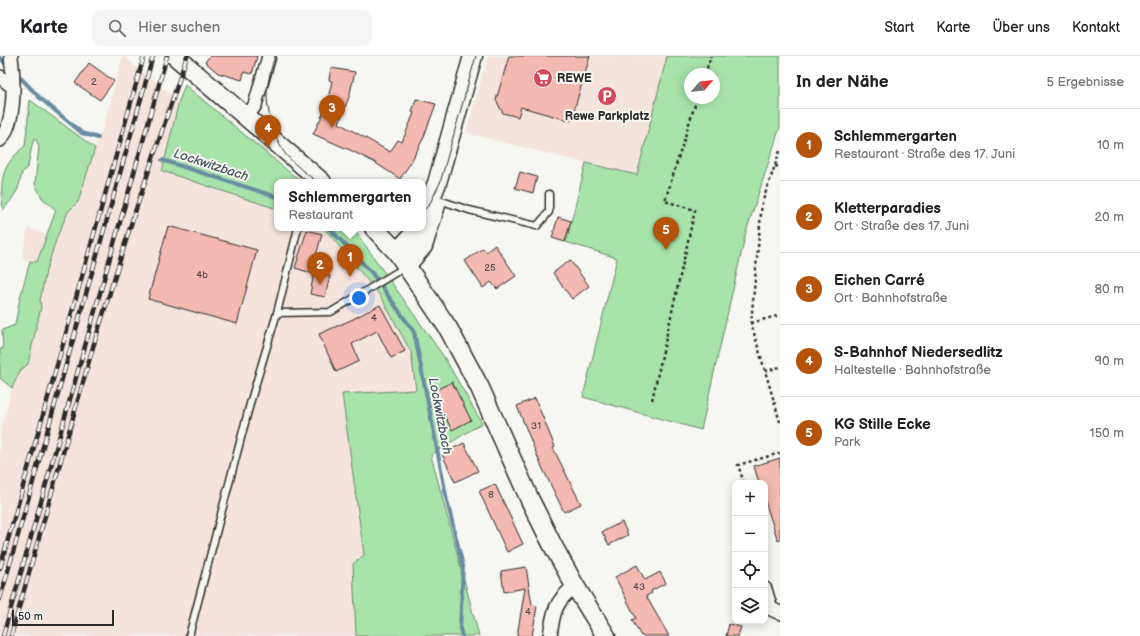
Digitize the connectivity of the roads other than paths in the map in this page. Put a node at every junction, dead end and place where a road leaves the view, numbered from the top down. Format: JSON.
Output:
{"nodes":[{"id":1,"x":11,"y":56,"type":"edge"},
{"id":2,"x":175,"y":56,"type":"edge"},
{"id":3,"x":269,"y":56,"type":"edge"},
{"id":4,"x":473,"y":56,"type":"edge"},
{"id":5,"x":8,"y":82,"type":"edge"},
{"id":6,"x":247,"y":117,"type":"junction"},
{"id":7,"x":0,"y":140,"type":"edge"},
{"id":8,"x":319,"y":179,"type":"edge"},
{"id":9,"x":432,"y":194,"type":"edge"},
{"id":10,"x":549,"y":194,"type":"dead end"},
{"id":11,"x":426,"y":209,"type":"edge"},
{"id":12,"x":297,"y":231,"type":"edge"},
{"id":13,"x":376,"y":231,"type":"edge"},
{"id":14,"x":416,"y":231,"type":"edge"},
{"id":15,"x":399,"y":264,"type":"junction"},
{"id":16,"x":277,"y":313,"type":"junction"},
{"id":17,"x":575,"y":586,"type":"junction"},
{"id":18,"x":768,"y":598,"type":"edge"},
{"id":19,"x":780,"y":613,"type":"edge"},
{"id":20,"x":189,"y":636,"type":"edge"},
{"id":21,"x":550,"y":636,"type":"edge"},
{"id":22,"x":606,"y":636,"type":"edge"}],
"edges":[{"from":1,"to":5,"type":"street"},
{"from":2,"to":6,"type":"street"},
{"from":3,"to":6,"type":"street"},
{"from":4,"to":9,"type":"street"},
{"from":5,"to":7,"type":"street"},
{"from":6,"to":8,"type":"street"},
{"from":9,"to":10,"type":"lane"},
{"from":9,"to":11,"type":"street"},
{"from":9,"to":15,"type":"street"},
{"from":12,"to":16,"type":"lane"},
{"from":13,"to":15,"type":"street"},
{"from":14,"to":15,"type":"street"},
{"from":15,"to":16,"type":"lane"},
{"from":15,"to":17,"type":"street"},
{"from":16,"to":20,"type":"lane"},
{"from":17,"to":21,"type":"street"},
{"from":17,"to":22,"type":"street"},
{"from":18,"to":19,"type":"street"}]}
